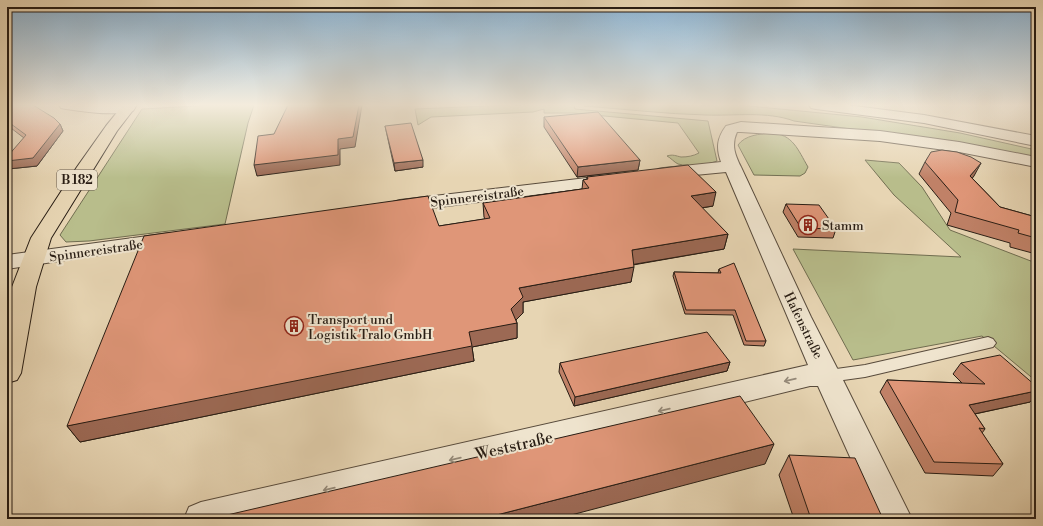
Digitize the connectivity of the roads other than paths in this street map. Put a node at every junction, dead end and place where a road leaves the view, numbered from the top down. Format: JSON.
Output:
{"nodes":[{"id":1,"x":112,"y":130,"type":"edge"},
{"id":2,"x":731,"y":130,"type":"edge"},
{"id":3,"x":780,"y":130,"type":"edge"},
{"id":4,"x":982,"y":130,"type":"edge"},
{"id":5,"x":1036,"y":141,"type":"edge"},
{"id":6,"x":1036,"y":162,"type":"edge"},
{"id":7,"x":732,"y":167,"type":"junction"},
{"id":8,"x":384,"y":209,"type":"edge"},
{"id":9,"x":188,"y":237,"type":"edge"},
{"id":10,"x":32,"y":260,"type":"junction"},
{"id":11,"x":7,"y":262,"type":"edge"},
{"id":12,"x":988,"y":343,"type":"dead end"},
{"id":13,"x":7,"y":373,"type":"edge"},
{"id":14,"x":829,"y":376,"type":"junction"},
{"id":15,"x":200,"y":519,"type":"edge"},
{"id":16,"x":895,"y":519,"type":"edge"}],
"edges":[{"from":1,"to":10,"type":"main road","number":"B 182"},
{"from":2,"to":7,"type":"street","name":"Hafenstraße"},
{"from":3,"to":6,"type":"street","name":"Hafenstraße"},
{"from":4,"to":5,"type":"street"},
{"from":7,"to":8,"type":"street","name":"Spinnereistraße"},
{"from":7,"to":14,"type":"street","name":"Hafenstraße"},
{"from":9,"to":10,"type":"street","name":"Spinnereistraße"},
{"from":10,"to":11,"type":"street","name":"Spinnereistraße"},
{"from":10,"to":13,"type":"main road","number":"B 182"},
{"from":12,"to":14,"type":"lane"},
{"from":14,"to":15,"type":"street","name":"Weststraße","one_way":true},
{"from":14,"to":16,"type":"street","name":"Hafenstraße"}]}
